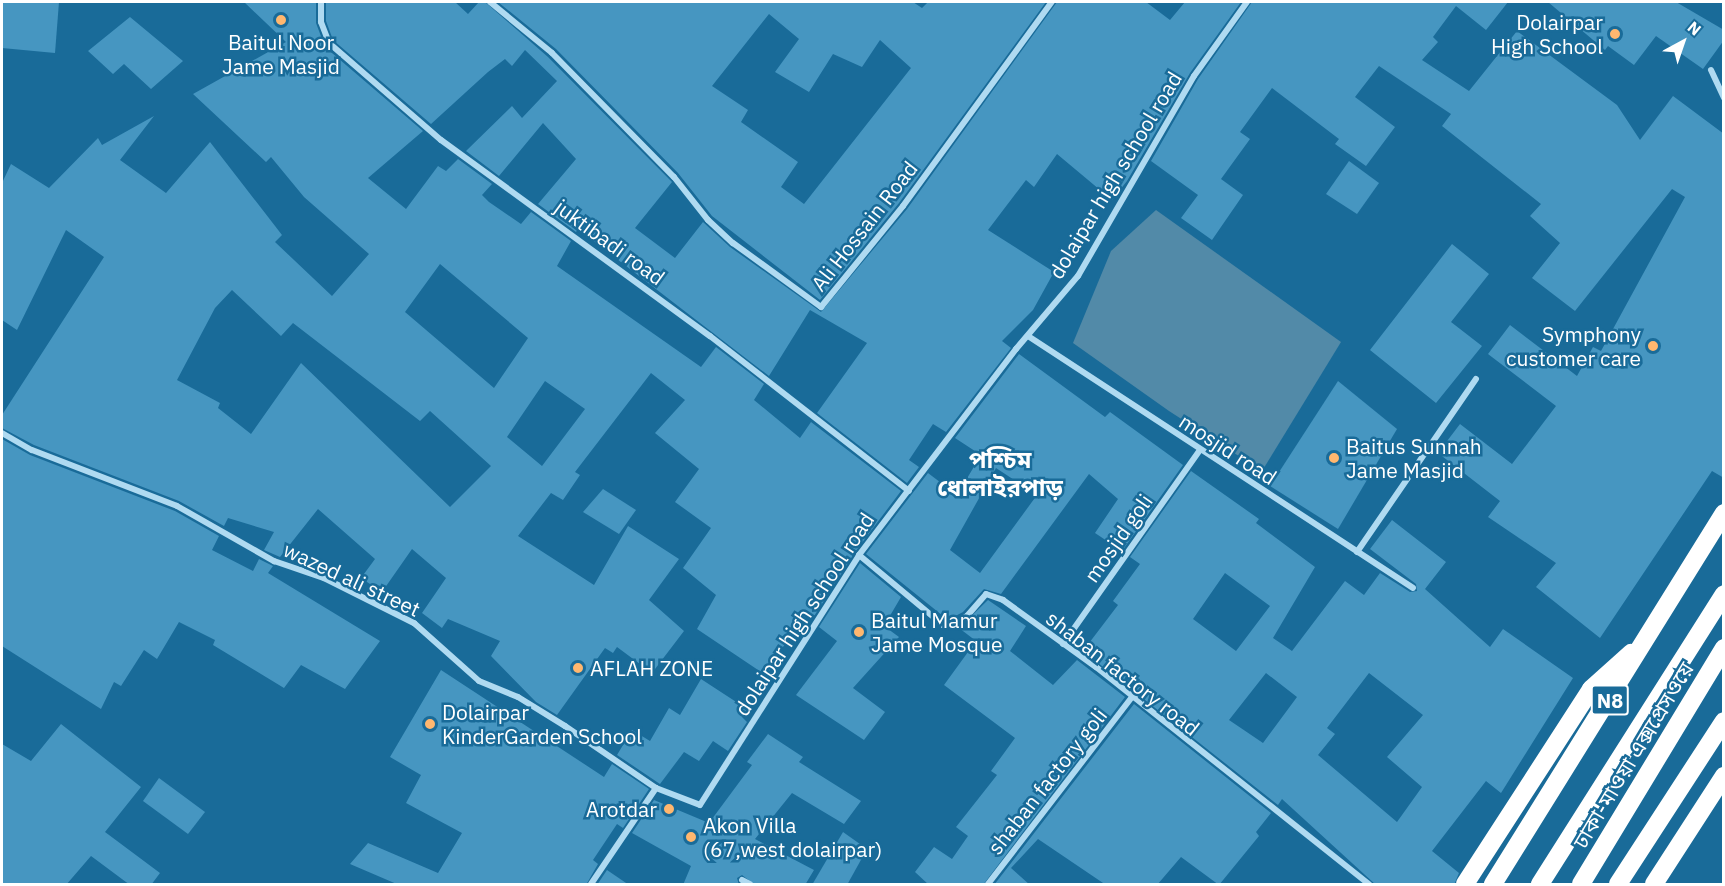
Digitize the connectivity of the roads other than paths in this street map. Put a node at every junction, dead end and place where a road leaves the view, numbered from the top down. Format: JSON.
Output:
{"nodes":[{"id":1,"x":321,"y":2,"type":"edge"},
{"id":2,"x":490,"y":2,"type":"edge"},
{"id":3,"x":1052,"y":2,"type":"edge"},
{"id":4,"x":1247,"y":2,"type":"edge"},
{"id":5,"x":1711,"y":70,"type":"dead end"},
{"id":6,"x":1724,"y":98,"type":"edge"},
{"id":7,"x":1028,"y":336,"type":"junction"},
{"id":8,"x":1476,"y":379,"type":"dead end"},
{"id":9,"x":2,"y":433,"type":"edge"},
{"id":10,"x":1199,"y":451,"type":"junction"},
{"id":11,"x":909,"y":491,"type":"junction"},
{"id":12,"x":1724,"y":513,"type":"edge"},
{"id":13,"x":1357,"y":552,"type":"junction"},
{"id":14,"x":859,"y":555,"type":"junction"},
{"id":15,"x":1413,"y":588,"type":"dead end"},
{"id":16,"x":1724,"y":594,"type":"edge"},
{"id":17,"x":1063,"y":644,"type":"junction"},
{"id":18,"x":1639,"y":646,"type":"junction"},
{"id":19,"x":1724,"y":648,"type":"edge"},
{"id":20,"x":1132,"y":697,"type":"junction"},
{"id":21,"x":1724,"y":721,"type":"edge"},
{"id":22,"x":1724,"y":776,"type":"edge"},
{"id":23,"x":656,"y":788,"type":"junction"},
{"id":24,"x":700,"y":805,"type":"joint"},
{"id":25,"x":742,"y":880,"type":"dead end"},
{"id":26,"x":591,"y":885,"type":"edge"},
{"id":27,"x":750,"y":885,"type":"edge"},
{"id":28,"x":988,"y":885,"type":"edge"},
{"id":29,"x":1369,"y":885,"type":"edge"},
{"id":30,"x":1465,"y":885,"type":"edge"},
{"id":31,"x":1493,"y":885,"type":"edge"},
{"id":32,"x":1540,"y":885,"type":"edge"},
{"id":33,"x":1581,"y":885,"type":"edge"},
{"id":34,"x":1618,"y":885,"type":"edge"},
{"id":35,"x":1654,"y":885,"type":"edge"}],
"edges":[{"from":1,"to":11,"type":"street","name":"juktibadi road"},
{"from":2,"to":3,"type":"street","name":"Ali Hossain Road"},
{"from":4,"to":7,"type":"street","name":"dolaipar high school road"},
{"from":5,"to":6,"type":"street"},
{"from":7,"to":10,"type":"street","name":"mosjid road"},
{"from":7,"to":11,"type":"street","name":"dolaipar high school road"},
{"from":8,"to":13,"type":"street"},
{"from":9,"to":23,"type":"street","name":"wazed ali street"},
{"from":10,"to":13,"type":"street","name":"mosjid road"},
{"from":10,"to":17,"type":"street","name":"mosjid goli"},
{"from":11,"to":14,"type":"street","name":"dolaipar high school road"},
{"from":12,"to":18,"type":"highway","number":"N8"},
{"from":13,"to":15,"type":"street","name":"mosjid road"},
{"from":14,"to":17,"type":"street","name":"shaban factory road"},
{"from":14,"to":24,"type":"street","name":"dolaipar high school road"},
{"from":16,"to":32,"type":"highway","name":"ঢাকা-মাওয়া এক্সপ্রেসওয়ে","number":"N8"},
{"from":17,"to":20,"type":"street","name":"shaban factory road"},
{"from":18,"to":30,"type":"highway"},
{"from":18,"to":31,"type":"highway","number":"N8"},
{"from":19,"to":33,"type":"highway","name":"ঢাকা-মাওয়া এক্সপ্রেসওয়ে"},
{"from":20,"to":28,"type":"street","name":"shaban factory goli"},
{"from":20,"to":29,"type":"street","name":"shaban factory road"},
{"from":21,"to":34,"type":"highway"},
{"from":22,"to":35,"type":"highway"},
{"from":23,"to":24,"type":"street","name":"wazed ali street"},
{"from":23,"to":26,"type":"street"},
{"from":25,"to":27,"type":"street"}]}
